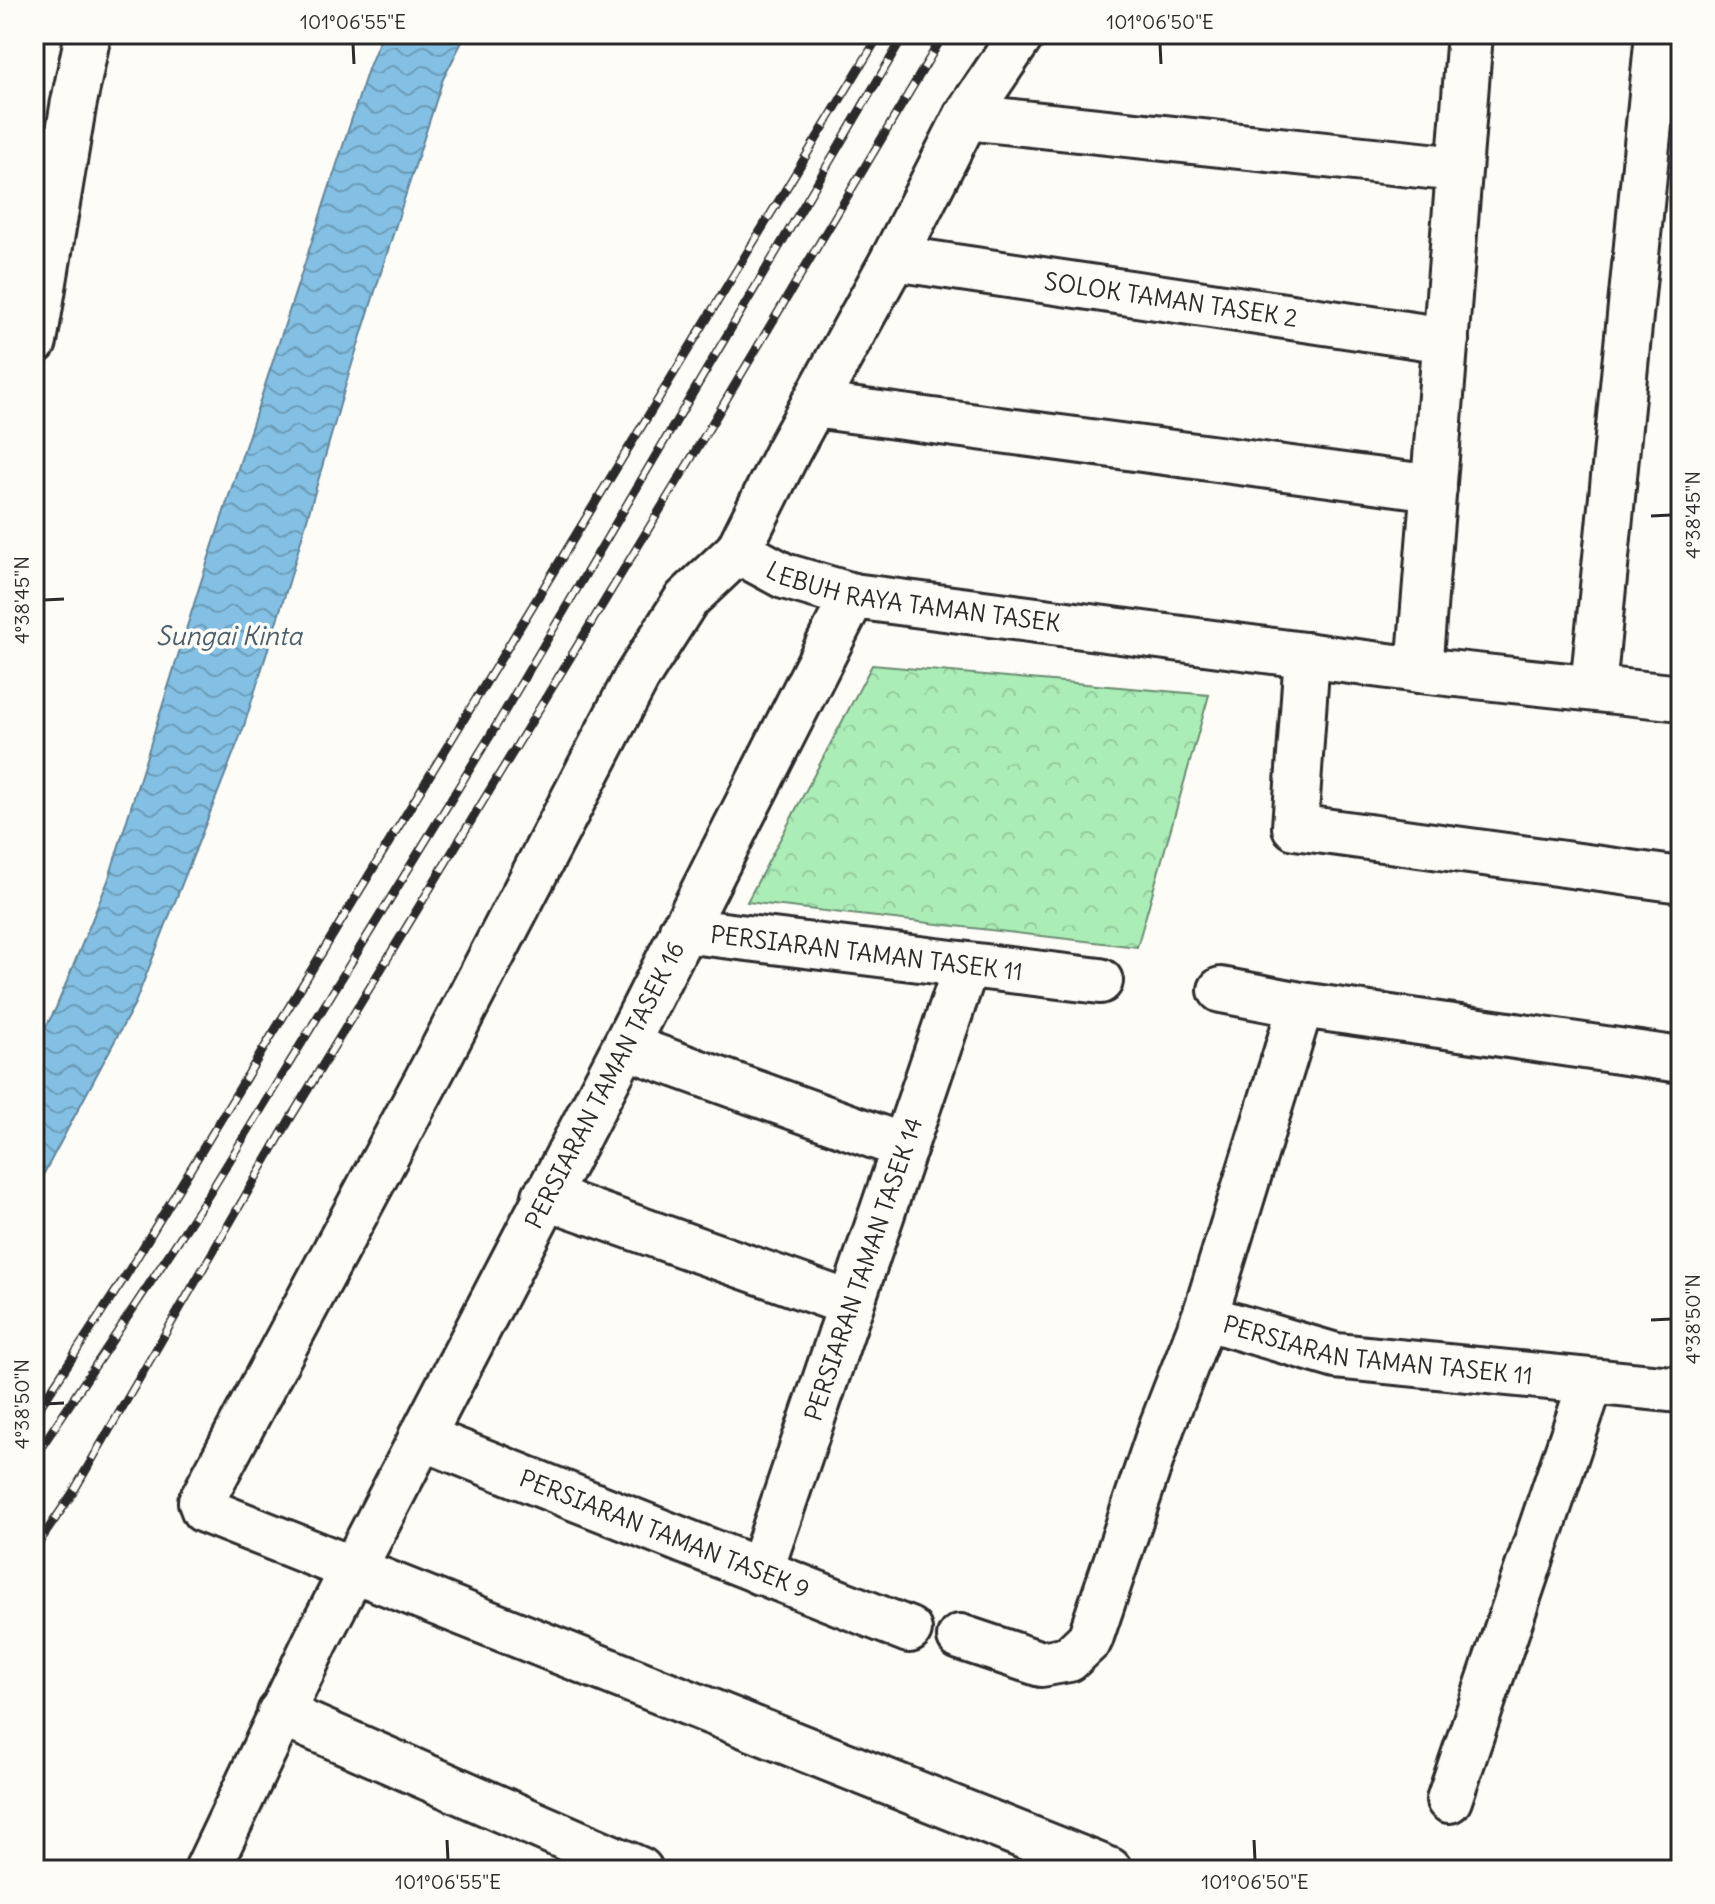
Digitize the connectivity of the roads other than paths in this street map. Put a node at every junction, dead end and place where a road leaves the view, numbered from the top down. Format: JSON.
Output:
{"nodes":[{"id":1,"x":88,"y":34,"type":"edge"},
{"id":2,"x":1022,"y":34,"type":"edge"},
{"id":3,"x":1470,"y":34,"type":"edge"},
{"id":4,"x":1658,"y":34,"type":"edge"},
{"id":5,"x":966,"y":117,"type":"junction"},
{"id":6,"x":1458,"y":169,"type":"junction"},
{"id":7,"x":894,"y":258,"type":"junction"},
{"id":8,"x":36,"y":317,"type":"edge"},
{"id":9,"x":1446,"y":340,"type":"junction"},
{"id":10,"x":813,"y":405,"type":"junction"},
{"id":11,"x":1434,"y":488,"type":"junction"},
{"id":12,"x":738,"y":551,"type":"junction"},
{"id":13,"x":853,"y":596,"type":"junction"},
{"id":14,"x":1307,"y":655,"type":"junction"},
{"id":15,"x":1419,"y":670,"type":"junction"},
{"id":16,"x":1593,"y":688,"type":"junction"},
{"id":17,"x":1681,"y":698,"type":"edge"},
{"id":18,"x":1681,"y":880,"type":"edge"},
{"id":19,"x":682,"y":930,"type":"junction"},
{"id":20,"x":966,"y":966,"type":"junction"},
{"id":21,"x":1100,"y":981,"type":"dead end"},
{"id":22,"x":1221,"y":990,"type":"dead end"},
{"id":23,"x":1301,"y":1005,"type":"junction"},
{"id":24,"x":625,"y":1046,"type":"junction"},
{"id":25,"x":1681,"y":1060,"type":"edge"},
{"id":26,"x":905,"y":1147,"type":"junction"},
{"id":27,"x":545,"y":1196,"type":"junction"},
{"id":28,"x":851,"y":1304,"type":"junction"},
{"id":29,"x":1206,"y":1313,"type":"junction"},
{"id":30,"x":1591,"y":1382,"type":"junction"},
{"id":31,"x":1681,"y":1390,"type":"edge"},
{"id":32,"x":421,"y":1437,"type":"junction"},
{"id":33,"x":352,"y":1571,"type":"junction"},
{"id":34,"x":760,"y":1572,"type":"junction"},
{"id":35,"x":909,"y":1630,"type":"dead end"},
{"id":36,"x":960,"y":1637,"type":"dead end"},
{"id":37,"x":280,"y":1713,"type":"junction"},
{"id":38,"x":1449,"y":1800,"type":"dead end"},
{"id":39,"x":207,"y":1870,"type":"edge"},
{"id":40,"x":640,"y":1870,"type":"edge"},
{"id":41,"x":1109,"y":1870,"type":"edge"}],
"edges":[{"from":1,"to":8,"type":"street"},
{"from":2,"to":5,"type":"street","name":"LEBUH RAYA TAMAN TASEK"},
{"from":3,"to":6,"type":"street"},
{"from":4,"to":16,"type":"street"},
{"from":5,"to":6,"type":"street"},
{"from":5,"to":7,"type":"street","name":"LEBUH RAYA TAMAN TASEK"},
{"from":6,"to":9,"type":"street"},
{"from":7,"to":9,"type":"street","name":"SOLOK TAMAN TASEK 2"},
{"from":7,"to":10,"type":"street","name":"LEBUH RAYA TAMAN TASEK"},
{"from":9,"to":11,"type":"street"},
{"from":10,"to":11,"type":"street"},
{"from":10,"to":12,"type":"street","name":"LEBUH RAYA TAMAN TASEK"},
{"from":11,"to":15,"type":"street"},
{"from":12,"to":13,"type":"street","name":"LEBUH RAYA TAMAN TASEK"},
{"from":12,"to":33,"type":"street"},
{"from":13,"to":14,"type":"street","name":"LEBUH RAYA TAMAN TASEK"},
{"from":13,"to":19,"type":"street","name":"PERSIARAN TAMAN TASEK 16"},
{"from":14,"to":15,"type":"street","name":"LEBUH RAYA TAMAN TASEK"},
{"from":14,"to":18,"type":"street"},
{"from":15,"to":16,"type":"street","name":"LEBUH RAYA TAMAN TASEK"},
{"from":16,"to":17,"type":"street","name":"LEBUH RAYA TAMAN TASEK"},
{"from":19,"to":20,"type":"street","name":"PERSIARAN TAMAN TASEK 11"},
{"from":19,"to":24,"type":"street","name":"PERSIARAN TAMAN TASEK 16"},
{"from":20,"to":21,"type":"street","name":"PERSIARAN TAMAN TASEK 11"},
{"from":20,"to":26,"type":"street","name":"PERSIARAN TAMAN TASEK 14"},
{"from":22,"to":23,"type":"street"},
{"from":23,"to":25,"type":"street"},
{"from":23,"to":29,"type":"street","name":"PERSIARAN TAMAN TASEK 11"},
{"from":24,"to":26,"type":"street"},
{"from":24,"to":27,"type":"street","name":"PERSIARAN TAMAN TASEK 16"},
{"from":26,"to":28,"type":"street","name":"PERSIARAN TAMAN TASEK 14"},
{"from":27,"to":28,"type":"street"},
{"from":27,"to":32,"type":"street","name":"PERSIARAN TAMAN TASEK 16"},
{"from":28,"to":34,"type":"street","name":"PERSIARAN TAMAN TASEK 14"},
{"from":29,"to":30,"type":"street","name":"PERSIARAN TAMAN TASEK 11"},
{"from":29,"to":36,"type":"street"},
{"from":30,"to":31,"type":"street","name":"PERSIARAN TAMAN TASEK 11"},
{"from":30,"to":38,"type":"street"},
{"from":32,"to":33,"type":"street","name":"PERSIARAN TAMAN TASEK 16"},
{"from":32,"to":34,"type":"street","name":"PERSIARAN TAMAN TASEK 9"},
{"from":33,"to":37,"type":"street","name":"PERSIARAN TAMAN TASEK 16"},
{"from":33,"to":41,"type":"street"},
{"from":34,"to":35,"type":"street","name":"PERSIARAN TAMAN TASEK 9"},
{"from":37,"to":39,"type":"street","name":"PERSIARAN TAMAN TASEK 16"},
{"from":37,"to":40,"type":"street"}]}
